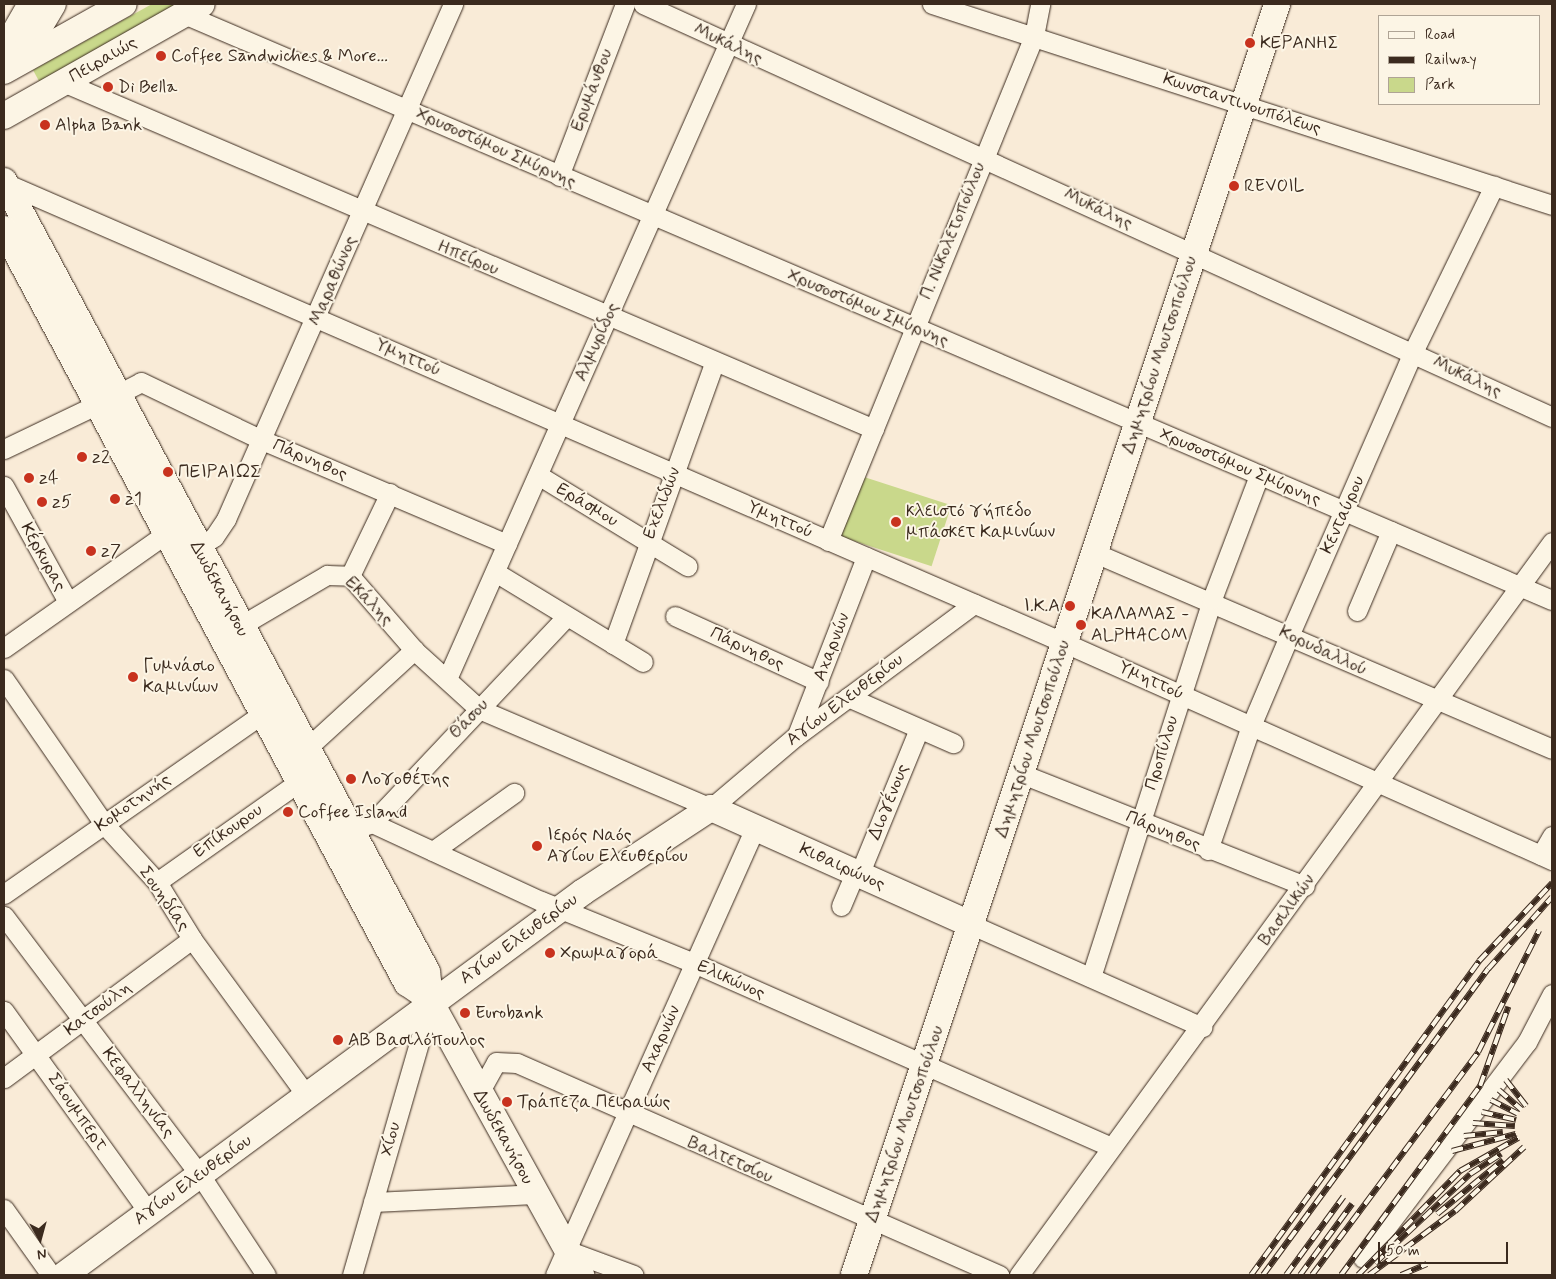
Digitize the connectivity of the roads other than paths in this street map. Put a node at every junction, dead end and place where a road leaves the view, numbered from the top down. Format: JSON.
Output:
{"nodes":[{"id":1,"x":31,"y":4,"type":"edge"},
{"id":2,"x":53,"y":4,"type":"edge"},
{"id":3,"x":124,"y":4,"type":"edge"},
{"id":4,"x":453,"y":4,"type":"edge"},
{"id":5,"x":625,"y":4,"type":"edge"},
{"id":6,"x":643,"y":4,"type":"edge"},
{"id":7,"x":746,"y":4,"type":"edge"},
{"id":8,"x":932,"y":4,"type":"edge"},
{"id":9,"x":1040,"y":4,"type":"edge"},
{"id":10,"x":1277,"y":4,"type":"edge"},
{"id":11,"x":193,"y":9,"type":"edge"},
{"id":12,"x":1034,"y":36,"type":"junction"},
{"id":13,"x":728,"y":44,"type":"junction"},
{"id":14,"x":9,"y":61,"type":"edge"},
{"id":15,"x":63,"y":82,"type":"junction"},
{"id":16,"x":4,"y":87,"type":"edge"},
{"id":17,"x":1243,"y":104,"type":"junction"},
{"id":18,"x":407,"y":109,"type":"junction"},
{"id":19,"x":4,"y":116,"type":"edge"},
{"id":20,"x":983,"y":157,"type":"junction"},
{"id":21,"x":559,"y":176,"type":"junction"},
{"id":22,"x":4,"y":182,"type":"edge"},
{"id":23,"x":1494,"y":186,"type":"junction"},
{"id":24,"x":1552,"y":205,"type":"edge"},
{"id":25,"x":362,"y":213,"type":"junction"},
{"id":26,"x":652,"y":217,"type":"junction"},
{"id":27,"x":4,"y":230,"type":"edge"},
{"id":28,"x":1194,"y":253,"type":"junction"},
{"id":29,"x":607,"y":318,"type":"junction"},
{"id":30,"x":317,"y":319,"type":"junction"},
{"id":31,"x":913,"y":328,"type":"junction"},
{"id":32,"x":1413,"y":352,"type":"junction"},
{"id":33,"x":714,"y":364,"type":"junction"},
{"id":34,"x":106,"y":399,"type":"junction"},
{"id":35,"x":1552,"y":417,"type":"edge"},
{"id":36,"x":1138,"y":423,"type":"junction"},
{"id":37,"x":560,"y":424,"type":"junction"},
{"id":38,"x":874,"y":429,"type":"junction"},
{"id":39,"x":262,"y":440,"type":"junction"},
{"id":40,"x":4,"y":450,"type":"edge"},
{"id":41,"x":673,"y":474,"type":"junction"},
{"id":42,"x":538,"y":475,"type":"junction"},
{"id":43,"x":1259,"y":475,"type":"junction"},
{"id":44,"x":4,"y":486,"type":"edge"},
{"id":45,"x":390,"y":493,"type":"junction"},
{"id":46,"x":1345,"y":512,"type":"junction"},
{"id":47,"x":1391,"y":531,"type":"junction"},
{"id":48,"x":167,"y":533,"type":"junction"},
{"id":49,"x":828,"y":541,"type":"junction"},
{"id":50,"x":647,"y":542,"type":"junction"},
{"id":51,"x":1552,"y":542,"type":"edge"},
{"id":52,"x":507,"y":544,"type":"junction"},
{"id":53,"x":197,"y":548,"type":"junction"},
{"id":54,"x":1095,"y":553,"type":"junction"},
{"id":55,"x":866,"y":557,"type":"junction"},
{"id":56,"x":687,"y":566,"type":"dead end"},
{"id":57,"x":495,"y":572,"type":"junction"},
{"id":58,"x":350,"y":576,"type":"junction"},
{"id":59,"x":1521,"y":586,"type":"junction"},
{"id":60,"x":1212,"y":600,"type":"junction"},
{"id":61,"x":1552,"y":600,"type":"edge"},
{"id":62,"x":68,"y":602,"type":"junction"},
{"id":63,"x":974,"y":604,"type":"junction"},
{"id":64,"x":1357,"y":611,"type":"dead end"},
{"id":65,"x":567,"y":616,"type":"junction"},
{"id":66,"x":675,"y":616,"type":"dead end"},
{"id":67,"x":240,"y":626,"type":"junction"},
{"id":68,"x":1289,"y":636,"type":"junction"},
{"id":69,"x":1065,"y":643,"type":"junction"},
{"id":70,"x":613,"y":644,"type":"junction"},
{"id":71,"x":4,"y":648,"type":"edge"},
{"id":72,"x":414,"y":650,"type":"junction"},
{"id":73,"x":643,"y":662,"type":"dead end"},
{"id":74,"x":4,"y":679,"type":"edge"},
{"id":75,"x":447,"y":680,"type":"junction"},
{"id":76,"x":819,"y":682,"type":"junction"},
{"id":77,"x":1180,"y":694,"type":"junction"},
{"id":78,"x":848,"y":698,"type":"junction"},
{"id":79,"x":1437,"y":703,"type":"junction"},
{"id":80,"x":480,"y":709,"type":"junction"},
{"id":81,"x":263,"y":712,"type":"junction"},
{"id":82,"x":1251,"y":726,"type":"junction"},
{"id":83,"x":919,"y":729,"type":"junction"},
{"id":84,"x":796,"y":736,"type":"junction"},
{"id":85,"x":953,"y":743,"type":"dead end"},
{"id":86,"x":306,"y":749,"type":"junction"},
{"id":87,"x":1552,"y":749,"type":"edge"},
{"id":88,"x":1022,"y":774,"type":"junction"},
{"id":89,"x":300,"y":781,"type":"junction"},
{"id":90,"x":1378,"y":783,"type":"junction"},
{"id":91,"x":514,"y":793,"type":"dead end"},
{"id":92,"x":711,"y":808,"type":"junction"},
{"id":93,"x":1140,"y":822,"type":"junction"},
{"id":94,"x":104,"y":824,"type":"junction"},
{"id":95,"x":362,"y":827,"type":"junction"},
{"id":96,"x":755,"y":828,"type":"junction"},
{"id":97,"x":1552,"y":836,"type":"edge"},
{"id":98,"x":1208,"y":850,"type":"junction"},
{"id":99,"x":433,"y":851,"type":"junction"},
{"id":100,"x":1547,"y":858,"type":"edge"},
{"id":101,"x":857,"y":874,"type":"junction"},
{"id":102,"x":157,"y":882,"type":"junction"},
{"id":103,"x":1304,"y":886,"type":"junction"},
{"id":104,"x":4,"y":894,"type":"edge"},
{"id":105,"x":841,"y":906,"type":"dead end"},
{"id":106,"x":561,"y":908,"type":"junction"},
{"id":107,"x":4,"y":916,"type":"edge"},
{"id":108,"x":972,"y":925,"type":"junction"},
{"id":109,"x":192,"y":939,"type":"junction"},
{"id":110,"x":694,"y":963,"type":"junction"},
{"id":111,"x":1091,"y":977,"type":"junction"},
{"id":112,"x":1552,"y":994,"type":"edge"},
{"id":113,"x":430,"y":1000,"type":"junction"},
{"id":114,"x":4,"y":1011,"type":"edge"},
{"id":115,"x":83,"y":1021,"type":"junction"},
{"id":116,"x":1202,"y":1027,"type":"junction"},
{"id":117,"x":37,"y":1055,"type":"junction"},
{"id":118,"x":924,"y":1067,"type":"junction"},
{"id":119,"x":4,"y":1078,"type":"edge"},
{"id":120,"x":479,"y":1093,"type":"junction"},
{"id":121,"x":307,"y":1096,"type":"junction"},
{"id":122,"x":628,"y":1114,"type":"junction"},
{"id":123,"x":1111,"y":1147,"type":"junction"},
{"id":124,"x":200,"y":1175,"type":"junction"},
{"id":125,"x":535,"y":1194,"type":"junction"},
{"id":126,"x":374,"y":1202,"type":"junction"},
{"id":127,"x":4,"y":1209,"type":"edge"},
{"id":128,"x":148,"y":1213,"type":"junction"},
{"id":129,"x":871,"y":1223,"type":"junction"},
{"id":130,"x":566,"y":1250,"type":"junction"},
{"id":131,"x":1363,"y":1258,"type":"dead end"},
{"id":132,"x":51,"y":1275,"type":"edge"},
{"id":133,"x":64,"y":1275,"type":"edge"},
{"id":134,"x":266,"y":1275,"type":"edge"},
{"id":135,"x":352,"y":1275,"type":"edge"},
{"id":136,"x":555,"y":1275,"type":"edge"},
{"id":137,"x":581,"y":1275,"type":"edge"},
{"id":138,"x":634,"y":1275,"type":"edge"},
{"id":139,"x":854,"y":1275,"type":"edge"},
{"id":140,"x":999,"y":1275,"type":"edge"},
{"id":141,"x":1019,"y":1275,"type":"edge"}],
"edges":[{"from":1,"to":14,"type":"street"},
{"from":2,"to":14,"type":"street"},
{"from":3,"to":14,"type":"street"},
{"from":4,"to":18,"type":"street","name":"Μαραθώνος"},
{"from":5,"to":21,"type":"street","name":"Ερυμάνθου"},
{"from":6,"to":13,"type":"street","name":"Μυκάλης"},
{"from":7,"to":13,"type":"street","name":"Αλμυρίδος"},
{"from":8,"to":12,"type":"street","name":"Κωνσταντινουπόλεως"},
{"from":9,"to":12,"type":"street","name":"Π. Νικολετοπούλου"},
{"from":10,"to":17,"type":"street","name":"Δημητρίου Μουτσοπούλου"},
{"from":11,"to":15,"type":"street","name":"Πειραιώς"},
{"from":11,"to":18,"type":"street","name":"Χρυσοστόμου Σμύρνης"},
{"from":12,"to":17,"type":"street","name":"Κωνσταντινουπόλεως"},
{"from":12,"to":20,"type":"street","name":"Π. Νικολετοπούλου"},
{"from":13,"to":20,"type":"street","name":"Μυκάλης"},
{"from":13,"to":26,"type":"street","name":"Αλμυρίδος"},
{"from":14,"to":16,"type":"street"},
{"from":15,"to":19,"type":"street","name":"Πειραιώς"},
{"from":15,"to":25,"type":"street","name":"Ηπείρου"},
{"from":17,"to":23,"type":"street","name":"Κωνσταντινουπόλεως"},
{"from":17,"to":28,"type":"street","name":"Δημητρίου Μουτσοπούλου"},
{"from":18,"to":21,"type":"street","name":"Χρυσοστόμου Σμύρνης"},
{"from":18,"to":25,"type":"street","name":"Μαραθώνος"},
{"from":20,"to":28,"type":"street","name":"Μυκάλης"},
{"from":20,"to":31,"type":"street","name":"Π. Νικολετοπούλου"},
{"from":21,"to":26,"type":"street","name":"Χρυσοστόμου Σμύρνης"},
{"from":22,"to":30,"type":"street","name":"Υμηττού"},
{"from":22,"to":34,"type":"street","name":"Δωδεκανήσου"},
{"from":23,"to":24,"type":"street","name":"Κωνσταντινουπόλεως"},
{"from":23,"to":32,"type":"street","name":"Κενταύρου"},
{"from":25,"to":29,"type":"street","name":"Ηπείρου"},
{"from":25,"to":30,"type":"street","name":"Μαραθώνος"},
{"from":26,"to":29,"type":"street","name":"Αλμυρίδος"},
{"from":26,"to":31,"type":"street","name":"Χρυσοστόμου Σμύρνης"},
{"from":27,"to":34,"type":"street","name":"Δωδεκανήσου"},
{"from":28,"to":32,"type":"street","name":"Μυκάλης"},
{"from":28,"to":36,"type":"street","name":"Δημητρίου Μουτσοπούλου"},
{"from":29,"to":33,"type":"street","name":"Ηπείρου"},
{"from":29,"to":37,"type":"street","name":"Αλμυρίδος"},
{"from":30,"to":37,"type":"street","name":"Υμηττού"},
{"from":30,"to":39,"type":"street","name":"Μαραθώνος"},
{"from":31,"to":36,"type":"street","name":"Χρυσοστόμου Σμύρνης"},
{"from":31,"to":38,"type":"street","name":"Π. Νικολετοπούλου"},
{"from":32,"to":35,"type":"street","name":"Μυκάλης"},
{"from":32,"to":46,"type":"street","name":"Κενταύρου"},
{"from":33,"to":38,"type":"street","name":"Ηπείρου"},
{"from":33,"to":41,"type":"street","name":"Εχελιδών"},
{"from":34,"to":39,"type":"street","name":"Πάρνηθος"},
{"from":34,"to":40,"type":"street"},
{"from":34,"to":48,"type":"street","name":"Δωδεκανήσου"},
{"from":34,"to":53,"type":"street","name":"Δωδεκανήσου"},
{"from":36,"to":43,"type":"street","name":"Χρυσοστόμου Σμύρνης"},
{"from":36,"to":54,"type":"street","name":"Δημητρίου Μουτσοπούλου"},
{"from":37,"to":41,"type":"street","name":"Υμηττού"},
{"from":37,"to":42,"type":"street","name":"Αλμυρίδος"},
{"from":38,"to":49,"type":"street","name":"Π. Νικολετοπούλου"},
{"from":39,"to":45,"type":"street","name":"Πάρνηθος"},
{"from":39,"to":53,"type":"street","name":"Μαραθώνος"},
{"from":41,"to":49,"type":"street","name":"Υμηττού"},
{"from":41,"to":50,"type":"street","name":"Εχελιδών"},
{"from":42,"to":50,"type":"street","name":"Εράσμου"},
{"from":42,"to":52,"type":"street","name":"Αλμυρίδος"},
{"from":43,"to":46,"type":"street","name":"Χρυσοστόμου Σμύρνης"},
{"from":43,"to":60,"type":"street","name":"Προπύλου"},
{"from":44,"to":62,"type":"street","name":"Κέρκυρας"},
{"from":45,"to":52,"type":"street","name":"Πάρνηθος"},
{"from":45,"to":58,"type":"street"},
{"from":46,"to":47,"type":"street","name":"Χρυσοστόμου Σμύρνης"},
{"from":46,"to":68,"type":"street","name":"Κενταύρου"},
{"from":47,"to":59,"type":"street","name":"Χρυσοστόμου Σμύρνης"},
{"from":47,"to":64,"type":"street"},
{"from":48,"to":62,"type":"street"},
{"from":48,"to":81,"type":"street","name":"Δωδεκανήσου"},
{"from":49,"to":55,"type":"street","name":"Υμηττού"},
{"from":50,"to":56,"type":"street","name":"Εράσμου"},
{"from":50,"to":70,"type":"street","name":"Εχελιδών"},
{"from":51,"to":59,"type":"street","name":"Βασιλικών"},
{"from":52,"to":57,"type":"street","name":"Αλμυρίδος"},
{"from":53,"to":67,"type":"street","name":"Δωδεκανήσου"},
{"from":54,"to":60,"type":"street","name":"Κορυδαλλού"},
{"from":54,"to":69,"type":"street","name":"Δημητρίου Μουτσοπούλου"},
{"from":55,"to":63,"type":"street","name":"Υμηττού"},
{"from":55,"to":76,"type":"street","name":"Αχαρνών"},
{"from":57,"to":65,"type":"street"},
{"from":57,"to":75,"type":"street","name":"Αλμυρίδος"},
{"from":58,"to":67,"type":"street","name":"Εκάλης"},
{"from":58,"to":72,"type":"street","name":"Εκάλης"},
{"from":59,"to":61,"type":"street","name":"Χρυσοστόμου Σμύρνης"},
{"from":59,"to":79,"type":"street","name":"Βασιλικών"},
{"from":60,"to":68,"type":"street","name":"Κορυδαλλού"},
{"from":60,"to":77,"type":"street","name":"Προπύλου"},
{"from":62,"to":71,"type":"street"},
{"from":63,"to":69,"type":"street","name":"Υμηττού"},
{"from":63,"to":78,"type":"street","name":"Αγίου Ελευθερίου"},
{"from":65,"to":70,"type":"street"},
{"from":65,"to":80,"type":"street","name":"Θάσου"},
{"from":66,"to":76,"type":"street","name":"Πάρνηθος"},
{"from":67,"to":86,"type":"street","name":"Δωδεκανήσου"},
{"from":68,"to":79,"type":"street","name":"Κορυδαλλού"},
{"from":68,"to":82,"type":"street","name":"Κενταύρου"},
{"from":69,"to":77,"type":"street","name":"Υμηττού"},
{"from":69,"to":88,"type":"street","name":"Δημητρίου Μουτσοπούλου"},
{"from":70,"to":73,"type":"street"},
{"from":72,"to":75,"type":"street","name":"Εκάλης"},
{"from":72,"to":86,"type":"street"},
{"from":74,"to":94,"type":"street","name":"Σουηδίας"},
{"from":75,"to":80,"type":"street","name":"Εκάλης"},
{"from":76,"to":84,"type":"street","name":"Αχαρνών"},
{"from":77,"to":82,"type":"street","name":"Υμηττού"},
{"from":77,"to":93,"type":"street","name":"Προπύλου"},
{"from":78,"to":83,"type":"street"},
{"from":78,"to":84,"type":"street","name":"Αγίου Ελευθερίου"},
{"from":79,"to":87,"type":"street","name":"Κορυδαλλού"},
{"from":79,"to":90,"type":"street","name":"Βασιλικών"},
{"from":80,"to":92,"type":"street","name":"Κιθαιρώνος"},
{"from":80,"to":95,"type":"street","name":"Θάσου"},
{"from":81,"to":89,"type":"street","name":"Δωδεκανήσου"},
{"from":81,"to":94,"type":"street","name":"Κομοτηνής"},
{"from":82,"to":90,"type":"street","name":"Υμηττού"},
{"from":82,"to":98,"type":"street","name":"Κενταύρου"},
{"from":83,"to":85,"type":"street"},
{"from":83,"to":101,"type":"street","name":"Διογένους"},
{"from":84,"to":92,"type":"street","name":"Αγίου Ελευθερίου"},
{"from":86,"to":95,"type":"street","name":"Δωδεκανήσου"},
{"from":88,"to":93,"type":"street","name":"Πάρνηθος"},
{"from":88,"to":108,"type":"street","name":"Δημητρίου Μουτσοπούλου"},
{"from":89,"to":102,"type":"street","name":"Επίκουρου"},
{"from":89,"to":113,"type":"street","name":"Δωδεκανήσου"},
{"from":90,"to":100,"type":"street","name":"Υμηττού"},
{"from":90,"to":103,"type":"street","name":"Βασιλικών"},
{"from":91,"to":99,"type":"street"},
{"from":92,"to":96,"type":"street","name":"Κιθαιρώνος"},
{"from":92,"to":106,"type":"street","name":"Αγίου Ελευθερίου"},
{"from":93,"to":98,"type":"street","name":"Πάρνηθος"},
{"from":93,"to":111,"type":"street","name":"Προπύλου"},
{"from":94,"to":102,"type":"street","name":"Σουηδίας"},
{"from":94,"to":104,"type":"street","name":"Κομοτηνής"},
{"from":95,"to":99,"type":"street","name":"Ελικώνος"},
{"from":95,"to":113,"type":"street","name":"Δωδεκανήσου"},
{"from":96,"to":101,"type":"street","name":"Κιθαιρώνος"},
{"from":96,"to":110,"type":"street","name":"Αχαρνών"},
{"from":97,"to":100,"type":"street"},
{"from":98,"to":103,"type":"street","name":"Πάρνηθος"},
{"from":99,"to":106,"type":"street","name":"Ελικώνος"},
{"from":101,"to":105,"type":"street","name":"Διογένους"},
{"from":101,"to":108,"type":"street","name":"Κιθαιρώνος"},
{"from":102,"to":109,"type":"street","name":"Σουηδίας"},
{"from":103,"to":116,"type":"street","name":"Βασιλικών"},
{"from":106,"to":110,"type":"street","name":"Ελικώνος"},
{"from":106,"to":113,"type":"street","name":"Αγίου Ελευθερίου"},
{"from":107,"to":115,"type":"street","name":"Κεφαλληνίας"},
{"from":108,"to":111,"type":"street","name":"Κιθαιρώνος"},
{"from":108,"to":118,"type":"street","name":"Δημητρίου Μουτσοπούλου"},
{"from":109,"to":115,"type":"street","name":"Κατσούλη"},
{"from":109,"to":121,"type":"street","name":"Σουηδίας"},
{"from":110,"to":118,"type":"street","name":"Ελικώνος"},
{"from":110,"to":122,"type":"street","name":"Αχαρνών"},
{"from":111,"to":116,"type":"street","name":"Κιθαιρώνος"},
{"from":112,"to":131,"type":"street"},
{"from":113,"to":120,"type":"street","name":"Δωδεκανήσου"},
{"from":113,"to":121,"type":"street","name":"Αγίου Ελευθερίου"},
{"from":113,"to":126,"type":"street","name":"Χίου"},
{"from":114,"to":117,"type":"street","name":"Σάουμπερτ"},
{"from":115,"to":117,"type":"street","name":"Κατσούλη"},
{"from":115,"to":124,"type":"street","name":"Κεφαλληνίας"},
{"from":116,"to":123,"type":"street","name":"Βασιλικών"},
{"from":117,"to":119,"type":"street","name":"Κατσούλη"},
{"from":117,"to":128,"type":"street","name":"Σάουμπερτ"},
{"from":118,"to":123,"type":"street","name":"Ελικώνος"},
{"from":118,"to":129,"type":"street","name":"Δημητρίου Μουτσοπούλου"},
{"from":120,"to":122,"type":"street","name":"Βαλτετσίου"},
{"from":120,"to":125,"type":"street","name":"Δωδεκανήσου"},
{"from":121,"to":124,"type":"street","name":"Αγίου Ελευθερίου"},
{"from":122,"to":129,"type":"street","name":"Βαλτετσίου"},
{"from":122,"to":130,"type":"street","name":"Αχαρνών"},
{"from":123,"to":141,"type":"street","name":"Βασιλικών"},
{"from":124,"to":128,"type":"street","name":"Αγίου Ελευθερίου"},
{"from":124,"to":134,"type":"street","name":"Κεφαλληνίας"},
{"from":125,"to":126,"type":"street"},
{"from":125,"to":130,"type":"street","name":"Δωδεκανήσου"},
{"from":126,"to":135,"type":"street","name":"Χίου"},
{"from":127,"to":132,"type":"street"},
{"from":128,"to":133,"type":"street","name":"Αγίου Ελευθερίου"},
{"from":129,"to":139,"type":"street","name":"Δημητρίου Μουτσοπούλου"},
{"from":129,"to":140,"type":"street","name":"Βαλτετσίου"},
{"from":130,"to":136,"type":"street","name":"Αχαρνών"},
{"from":130,"to":137,"type":"street","name":"Δωδεκανήσου"},
{"from":130,"to":138,"type":"street"}]}
